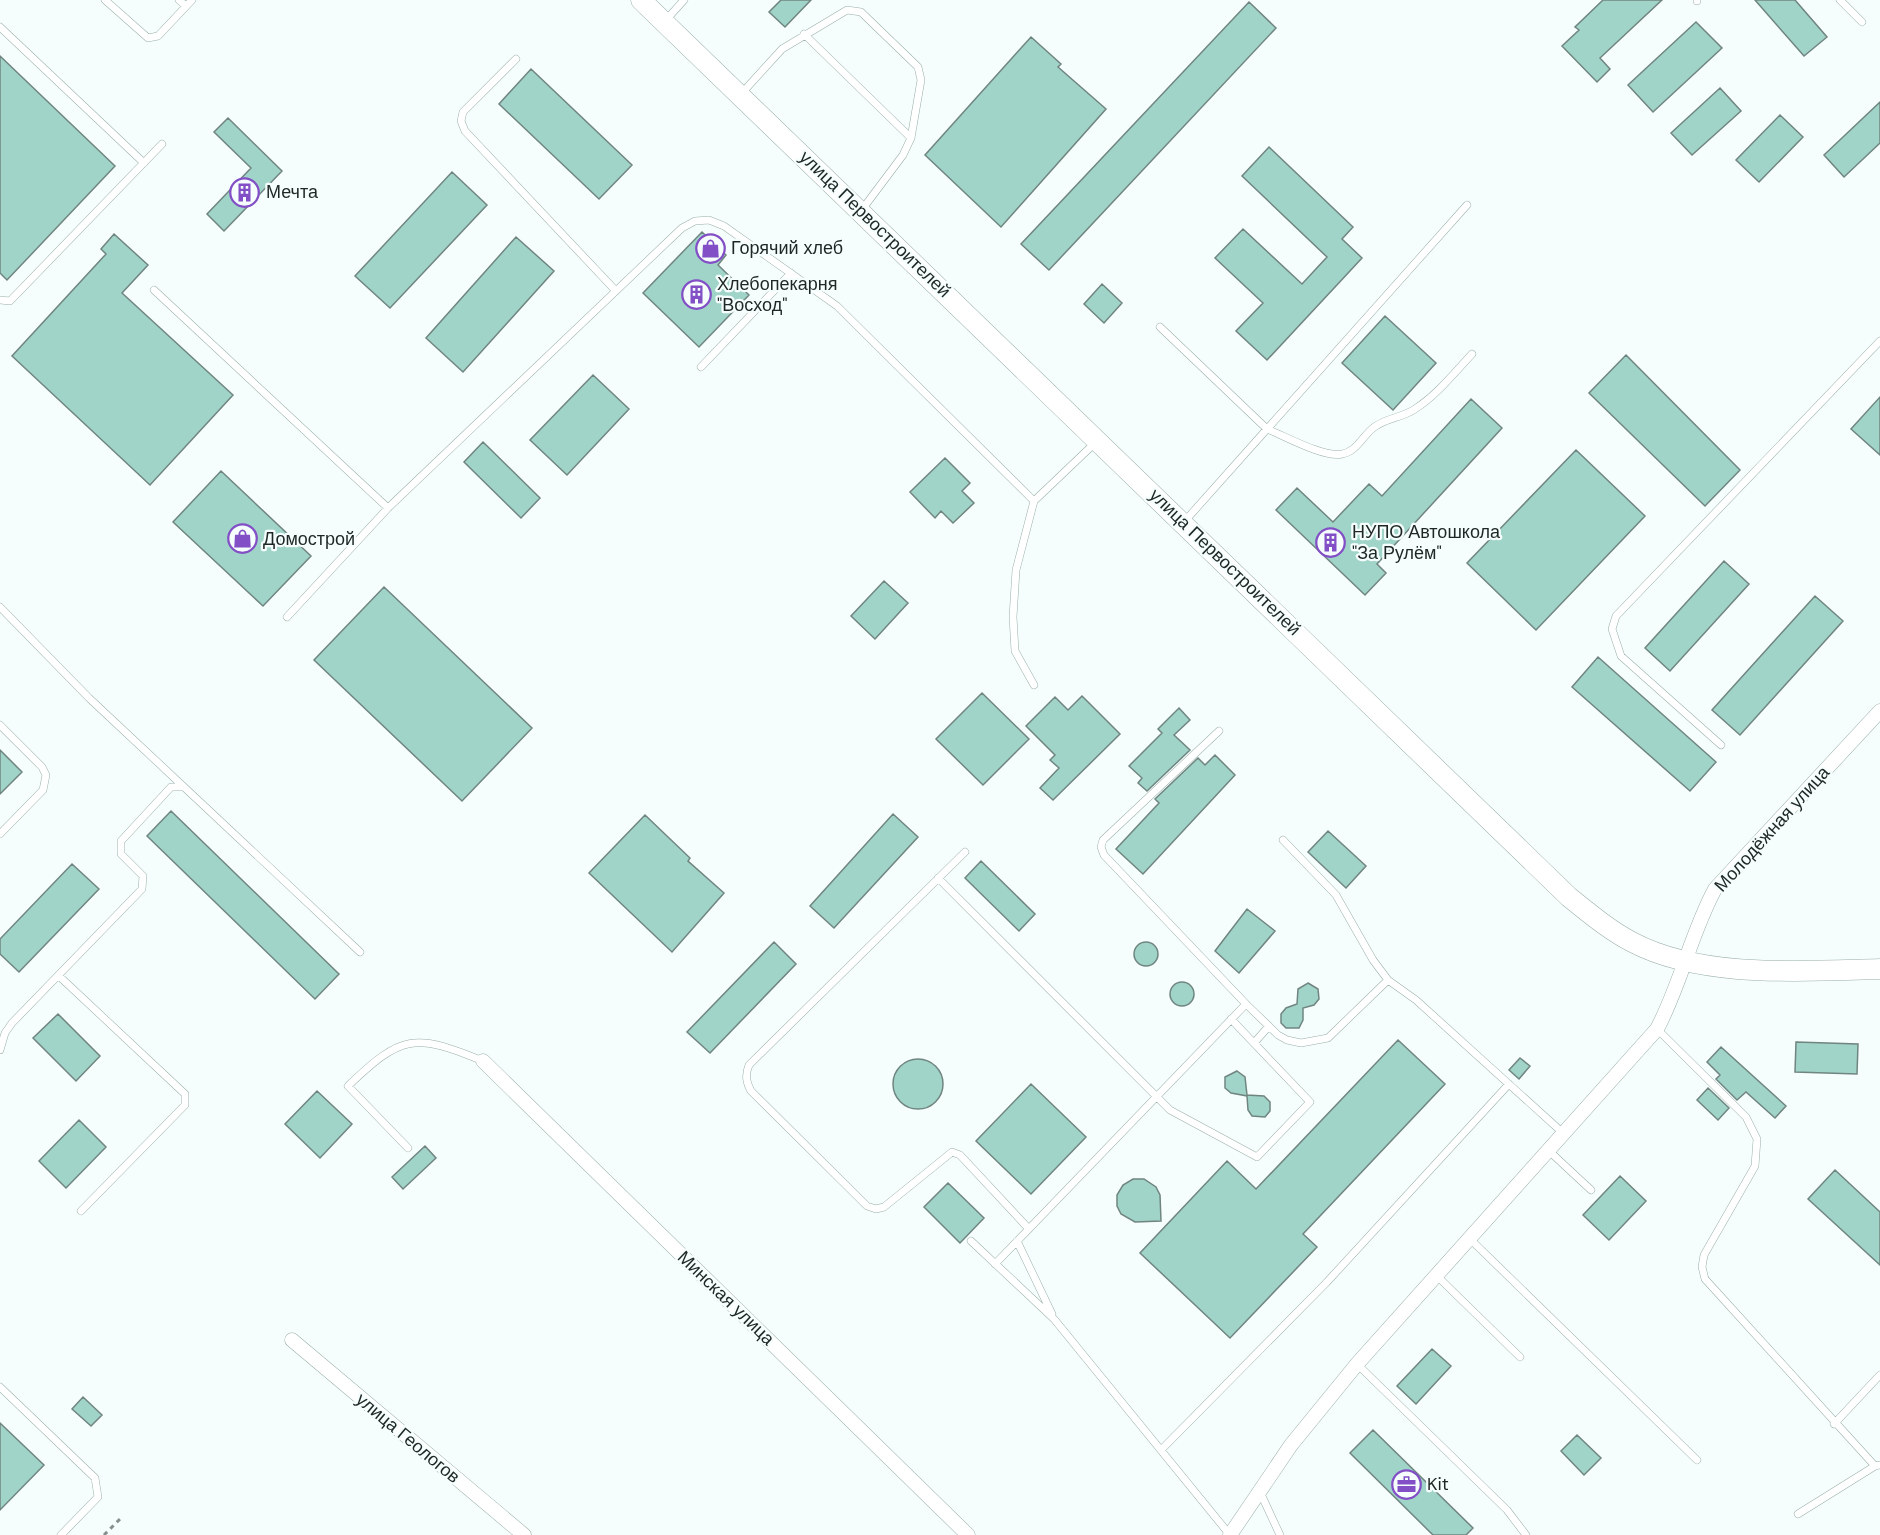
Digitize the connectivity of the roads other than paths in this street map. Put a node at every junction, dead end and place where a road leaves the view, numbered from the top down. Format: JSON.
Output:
{"nodes":[{"id":1,"x":105,"y":0,"type":"edge"},
{"id":2,"x":179,"y":0,"type":"edge"},
{"id":3,"x":192,"y":0,"type":"edge"},
{"id":4,"x":642,"y":0,"type":"edge"},
{"id":5,"x":684,"y":0,"type":"edge"},
{"id":6,"x":1840,"y":0,"type":"edge"},
{"id":7,"x":186,"y":6,"type":"junction"},
{"id":8,"x":664,"y":22,"type":"junction"},
{"id":9,"x":1862,"y":22,"type":"dead end"},
{"id":10,"x":0,"y":27,"type":"edge"},
{"id":11,"x":804,"y":34,"type":"junction"},
{"id":12,"x":516,"y":59,"type":"dead end"},
{"id":13,"x":741,"y":95,"type":"junction"},
{"id":14,"x":911,"y":138,"type":"junction"},
{"id":15,"x":162,"y":144,"type":"dead end"},
{"id":16,"x":144,"y":163,"type":"junction"},
{"id":17,"x":1467,"y":205,"type":"dead end"},
{"id":18,"x":861,"y":211,"type":"junction"},
{"id":19,"x":791,"y":273,"type":"junction"},
{"id":20,"x":154,"y":290,"type":"dead end"},
{"id":21,"x":616,"y":291,"type":"junction"},
{"id":22,"x":0,"y":300,"type":"edge"},
{"id":23,"x":1160,"y":327,"type":"dead end"},
{"id":24,"x":1880,"y":341,"type":"edge"},
{"id":25,"x":1472,"y":354,"type":"dead end"},
{"id":26,"x":701,"y":367,"type":"dead end"},
{"id":27,"x":1268,"y":429,"type":"junction"},
{"id":28,"x":1099,"y":440,"type":"junction"},
{"id":29,"x":1034,"y":501,"type":"junction"},
{"id":30,"x":388,"y":508,"type":"junction"},
{"id":31,"x":1184,"y":522,"type":"junction"},
{"id":32,"x":0,"y":607,"type":"edge"},
{"id":33,"x":286,"y":617,"type":"dead end"},
{"id":34,"x":1034,"y":685,"type":"dead end"},
{"id":35,"x":1880,"y":711,"type":"edge"},
{"id":36,"x":0,"y":725,"type":"edge"},
{"id":37,"x":1219,"y":731,"type":"dead end"},
{"id":38,"x":1720,"y":745,"type":"dead end"},
{"id":39,"x":184,"y":787,"type":"junction"},
{"id":40,"x":0,"y":834,"type":"edge"},
{"id":41,"x":1283,"y":840,"type":"dead end"},
{"id":42,"x":965,"y":852,"type":"dead end"},
{"id":43,"x":938,"y":878,"type":"junction"},
{"id":44,"x":360,"y":952,"type":"dead end"},
{"id":45,"x":1685,"y":961,"type":"junction"},
{"id":46,"x":1880,"y":969,"type":"edge"},
{"id":47,"x":59,"y":976,"type":"junction"},
{"id":48,"x":1388,"y":980,"type":"junction"},
{"id":49,"x":1246,"y":1004,"type":"junction"},
{"id":50,"x":1231,"y":1019,"type":"junction"},
{"id":51,"x":1269,"y":1026,"type":"junction"},
{"id":52,"x":1657,"y":1029,"type":"junction"},
{"id":53,"x":1254,"y":1043,"type":"junction"},
{"id":54,"x":0,"y":1050,"type":"edge"},
{"id":55,"x":483,"y":1061,"type":"joint"},
{"id":56,"x":1509,"y":1084,"type":"junction"},
{"id":57,"x":1157,"y":1096,"type":"junction"},
{"id":58,"x":1563,"y":1133,"type":"junction"},
{"id":59,"x":408,"y":1148,"type":"dead end"},
{"id":60,"x":1548,"y":1150,"type":"junction"},
{"id":61,"x":1591,"y":1190,"type":"dead end"},
{"id":62,"x":81,"y":1211,"type":"dead end"},
{"id":63,"x":1029,"y":1229,"type":"junction"},
{"id":64,"x":1469,"y":1238,"type":"junction"},
{"id":65,"x":971,"y":1241,"type":"dead end"},
{"id":66,"x":1017,"y":1241,"type":"junction"},
{"id":67,"x":995,"y":1264,"type":"junction"},
{"id":68,"x":1436,"y":1275,"type":"junction"},
{"id":69,"x":1054,"y":1319,"type":"junction"},
{"id":70,"x":292,"y":1340,"type":"dead end"},
{"id":71,"x":1520,"y":1357,"type":"dead end"},
{"id":72,"x":1357,"y":1364,"type":"junction"},
{"id":73,"x":1880,"y":1375,"type":"edge"},
{"id":74,"x":0,"y":1387,"type":"edge"},
{"id":75,"x":1834,"y":1424,"type":"junction"},
{"id":76,"x":1161,"y":1450,"type":"junction"},
{"id":77,"x":1697,"y":1461,"type":"dead end"},
{"id":78,"x":1877,"y":1466,"type":"edge"},
{"id":79,"x":1260,"y":1492,"type":"junction"},
{"id":80,"x":1798,"y":1514,"type":"dead end"},
{"id":81,"x":61,"y":1535,"type":"edge"},
{"id":82,"x":524,"y":1535,"type":"edge"},
{"id":83,"x":968,"y":1535,"type":"edge"},
{"id":84,"x":1230,"y":1535,"type":"edge"},
{"id":85,"x":1280,"y":1535,"type":"edge"},
{"id":86,"x":1526,"y":1535,"type":"edge"}],
"edges":[{"from":1,"to":7,"type":"lane"},
{"from":2,"to":7,"type":"lane"},
{"from":3,"to":7,"type":"lane"},
{"from":4,"to":8,"type":"street","name":"улица Первостроителей"},
{"from":5,"to":8,"type":"lane"},
{"from":6,"to":9,"type":"lane"},
{"from":8,"to":13,"type":"street","name":"улица Первостроителей"},
{"from":10,"to":16,"type":"lane"},
{"from":11,"to":13,"type":"lane"},
{"from":11,"to":14,"type":"lane"},
{"from":11,"to":14,"type":"lane"},
{"from":12,"to":21,"type":"lane"},
{"from":13,"to":18,"type":"street","name":"улица Первостроителей"},
{"from":14,"to":18,"type":"lane"},
{"from":15,"to":16,"type":"lane"},
{"from":16,"to":22,"type":"lane"},
{"from":17,"to":27,"type":"lane"},
{"from":18,"to":28,"type":"street","name":"улица Первостроителей"},
{"from":19,"to":21,"type":"lane"},
{"from":19,"to":26,"type":"lane"},
{"from":19,"to":29,"type":"lane"},
{"from":20,"to":30,"type":"lane"},
{"from":21,"to":30,"type":"lane"},
{"from":23,"to":27,"type":"lane"},
{"from":24,"to":38,"type":"lane"},
{"from":25,"to":27,"type":"lane"},
{"from":27,"to":31,"type":"lane"},
{"from":28,"to":29,"type":"lane"},
{"from":28,"to":31,"type":"street","name":"улица Первостроителей"},
{"from":29,"to":34,"type":"lane"},
{"from":30,"to":33,"type":"lane"},
{"from":31,"to":45,"type":"street","name":"улица Первостроителей"},
{"from":32,"to":39,"type":"lane"},
{"from":35,"to":45,"type":"street","name":"Молодёжная улица"},
{"from":36,"to":40,"type":"lane"},
{"from":37,"to":49,"type":"lane"},
{"from":39,"to":44,"type":"lane"},
{"from":39,"to":47,"type":"lane"},
{"from":41,"to":48,"type":"lane"},
{"from":42,"to":43,"type":"lane"},
{"from":43,"to":57,"type":"lane"},
{"from":43,"to":63,"type":"lane"},
{"from":45,"to":46,"type":"street","name":"улица Первостроителей"},
{"from":45,"to":52,"type":"street","name":"Молодёжная улица"},
{"from":47,"to":54,"type":"lane"},
{"from":47,"to":62,"type":"lane"},
{"from":48,"to":51,"type":"lane"},
{"from":48,"to":56,"type":"lane"},
{"from":49,"to":50,"type":"lane"},
{"from":49,"to":51,"type":"lane"},
{"from":50,"to":53,"type":"lane"},
{"from":50,"to":57,"type":"lane"},
{"from":51,"to":53,"type":"lane"},
{"from":52,"to":58,"type":"street","name":"Молодёжная улица"},
{"from":52,"to":75,"type":"lane"},
{"from":53,"to":57,"type":"lane"},
{"from":55,"to":59,"type":"lane"},
{"from":55,"to":83,"type":"street","name":"Минская улица"},
{"from":56,"to":58,"type":"lane"},
{"from":56,"to":76,"type":"lane"},
{"from":57,"to":63,"type":"lane"},
{"from":58,"to":60,"type":"street","name":"Молодёжная улица"},
{"from":60,"to":61,"type":"lane"},
{"from":60,"to":64,"type":"street","name":"Молодёжная улица"},
{"from":63,"to":66,"type":"lane"},
{"from":64,"to":68,"type":"street","name":"Молодёжная улица"},
{"from":64,"to":77,"type":"lane"},
{"from":65,"to":67,"type":"lane"},
{"from":66,"to":67,"type":"lane"},
{"from":66,"to":69,"type":"lane"},
{"from":67,"to":69,"type":"lane"},
{"from":68,"to":71,"type":"lane"},
{"from":68,"to":72,"type":"street","name":"Молодёжная улица"},
{"from":69,"to":76,"type":"lane"},
{"from":70,"to":82,"type":"street","name":"улица Геологов"},
{"from":72,"to":79,"type":"street","name":"Молодёжная улица"},
{"from":72,"to":86,"type":"lane"},
{"from":73,"to":75,"type":"lane"},
{"from":74,"to":81,"type":"lane"},
{"from":75,"to":78,"type":"lane"},
{"from":76,"to":84,"type":"lane"},
{"from":78,"to":80,"type":"lane"},
{"from":79,"to":84,"type":"street","name":"Молодёжная улица"},
{"from":79,"to":85,"type":"lane"}]}
